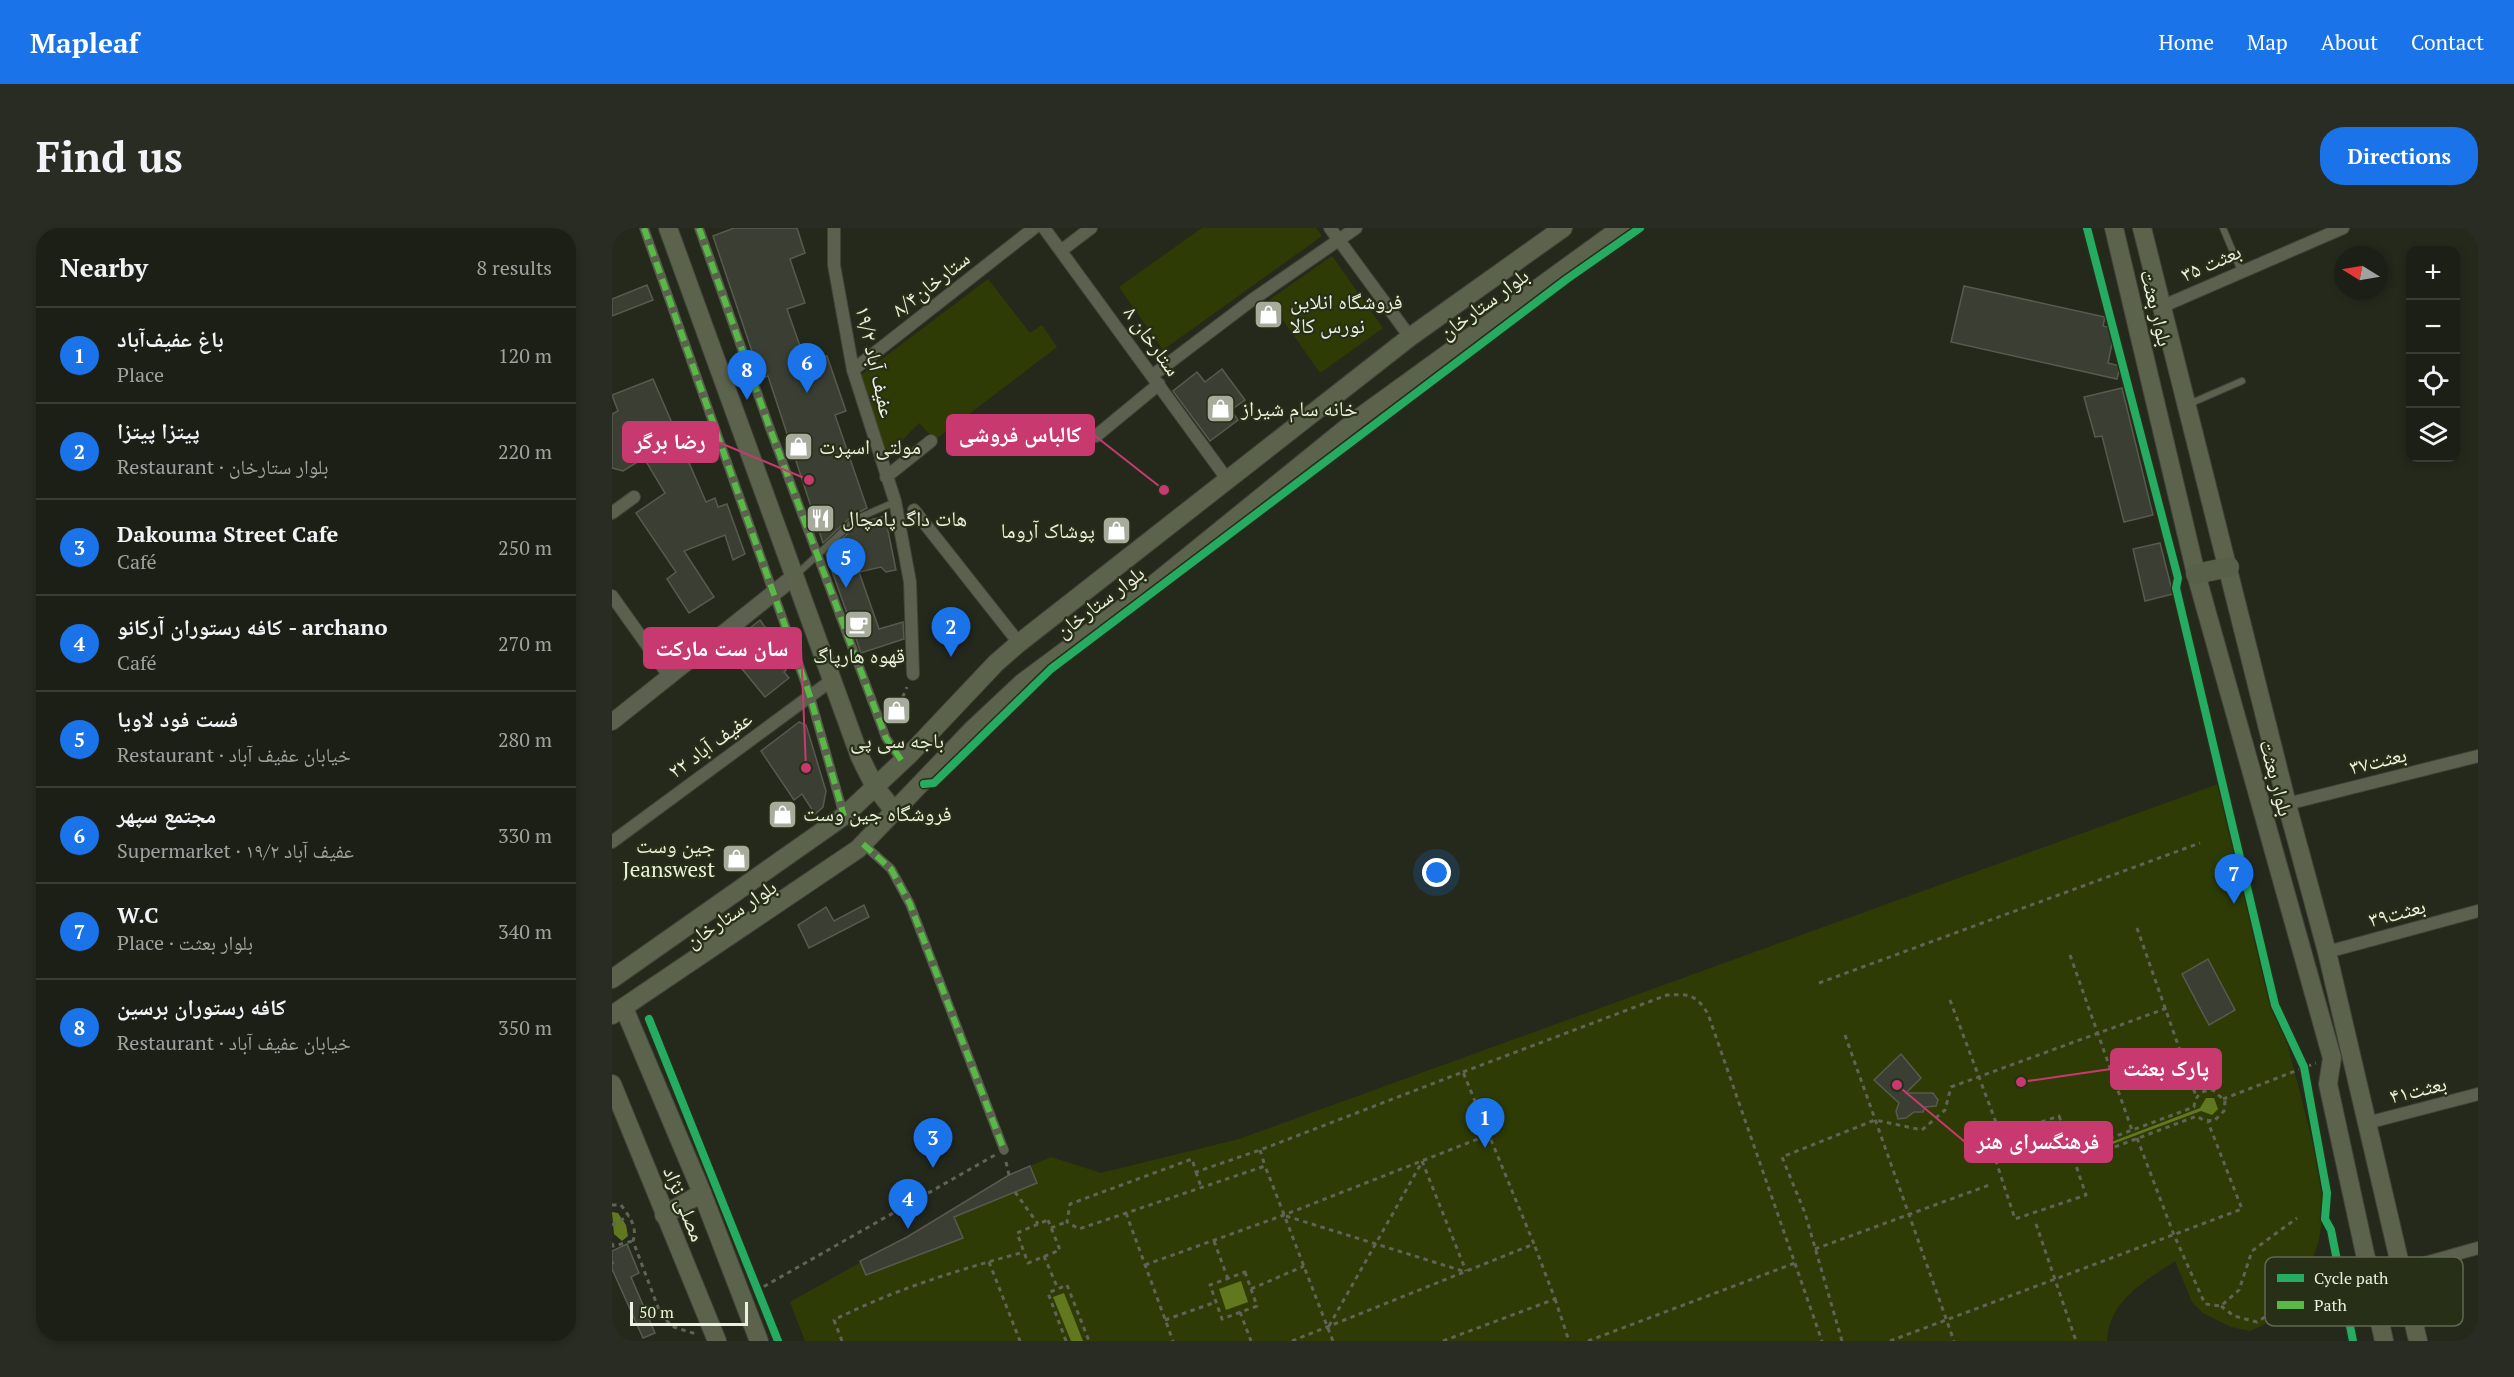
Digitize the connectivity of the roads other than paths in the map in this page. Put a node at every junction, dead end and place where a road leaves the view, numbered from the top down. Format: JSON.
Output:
{"nodes":[{"id":1,"x":644,"y":228,"type":"edge"},
{"id":2,"x":668,"y":228,"type":"edge"},
{"id":3,"x":699,"y":228,"type":"edge"},
{"id":4,"x":834,"y":228,"type":"edge"},
{"id":5,"x":1034,"y":228,"type":"edge"},
{"id":6,"x":1044,"y":228,"type":"edge"},
{"id":7,"x":1091,"y":228,"type":"edge"},
{"id":8,"x":1330,"y":228,"type":"edge"},
{"id":9,"x":1356,"y":228,"type":"edge"},
{"id":10,"x":1563,"y":228,"type":"edge"},
{"id":11,"x":1621,"y":228,"type":"edge"},
{"id":12,"x":2114,"y":228,"type":"edge"},
{"id":13,"x":2142,"y":228,"type":"edge"},
{"id":14,"x":2223,"y":228,"type":"edge"},
{"id":15,"x":2343,"y":228,"type":"edge"},
{"id":16,"x":1339,"y":241,"type":"junction"},
{"id":17,"x":1062,"y":250,"type":"junction"},
{"id":18,"x":2241,"y":271,"type":"junction"},
{"id":19,"x":2161,"y":307,"type":"junction"},
{"id":20,"x":1410,"y":337,"type":"junction"},
{"id":21,"x":853,"y":370,"type":"junction"},
{"id":22,"x":1156,"y":379,"type":"junction"},
{"id":23,"x":2242,"y":381,"type":"dead end"},
{"id":24,"x":2188,"y":404,"type":"junction"},
{"id":25,"x":1096,"y":436,"type":"dead end"},
{"id":26,"x":931,"y":441,"type":"dead end"},
{"id":27,"x":886,"y":477,"type":"junction"},
{"id":28,"x":1227,"y":479,"type":"junction"},
{"id":29,"x":634,"y":497,"type":"dead end"},
{"id":30,"x":896,"y":501,"type":"junction"},
{"id":31,"x":914,"y":510,"type":"dead end"},
{"id":32,"x":612,"y":513,"type":"edge"},
{"id":33,"x":817,"y":555,"type":"junction"},
{"id":34,"x":2229,"y":567,"type":"junction"},
{"id":35,"x":2196,"y":574,"type":"junction"},
{"id":36,"x":795,"y":576,"type":"junction"},
{"id":37,"x":774,"y":592,"type":"junction"},
{"id":38,"x":612,"y":596,"type":"edge"},
{"id":39,"x":1019,"y":643,"type":"junction"},
{"id":40,"x":913,"y":674,"type":"dead end"},
{"id":41,"x":669,"y":676,"type":"junction"},
{"id":42,"x":832,"y":680,"type":"junction"},
{"id":43,"x":810,"y":696,"type":"junction"},
{"id":44,"x":612,"y":722,"type":"edge"},
{"id":45,"x":2478,"y":756,"type":"edge"},
{"id":46,"x":902,"y":761,"type":"junction"},
{"id":47,"x":875,"y":787,"type":"junction"},
{"id":48,"x":2287,"y":804,"type":"junction"},
{"id":49,"x":895,"y":812,"type":"junction"},
{"id":50,"x":844,"y":816,"type":"junction"},
{"id":51,"x":612,"y":842,"type":"edge"},
{"id":52,"x":863,"y":844,"type":"junction"},
{"id":53,"x":2478,"y":911,"type":"edge"},
{"id":54,"x":2327,"y":952,"type":"junction"},
{"id":55,"x":612,"y":979,"type":"edge"},
{"id":56,"x":618,"y":1011,"type":"edge"},
{"id":57,"x":612,"y":1084,"type":"edge"},
{"id":58,"x":2478,"y":1094,"type":"edge"},
{"id":59,"x":2367,"y":1123,"type":"junction"},
{"id":60,"x":1004,"y":1150,"type":"road end"},
{"id":61,"x":702,"y":1193,"type":"junction"},
{"id":62,"x":664,"y":1215,"type":"junction"},
{"id":63,"x":2478,"y":1248,"type":"edge"},
{"id":64,"x":2366,"y":1257,"type":"edge"},
{"id":65,"x":2397,"y":1257,"type":"edge"},
{"id":66,"x":2446,"y":1257,"type":"edge"},
{"id":67,"x":2381,"y":1326,"type":"edge"},
{"id":68,"x":2414,"y":1326,"type":"edge"},
{"id":69,"x":715,"y":1341,"type":"edge"},
{"id":70,"x":759,"y":1341,"type":"edge"},
{"id":71,"x":2384,"y":1341,"type":"edge"},
{"id":72,"x":2418,"y":1341,"type":"edge"}],
"edges":[{"from":1,"to":37,"type":"street"},
{"from":2,"to":36,"type":"main road"},
{"from":3,"to":33,"type":"street"},
{"from":4,"to":21,"type":"street","name":"عفیف آباد ۱۹/۲"},
{"from":5,"to":21,"type":"street","name":"ستارخان۸/۴"},
{"from":6,"to":17,"type":"street","name":"ستارخان ۸"},
{"from":7,"to":17,"type":"street"},
{"from":8,"to":16,"type":"street"},
{"from":9,"to":16,"type":"street"},
{"from":10,"to":20,"type":"main road","name":"بلوار ستارخان"},
{"from":11,"to":49,"type":"main road","name":"بلوار ستارخان"},
{"from":12,"to":35,"type":"main road","name":"بلوار بعثت"},
{"from":13,"to":19,"type":"main road","name":"بلوار بعثت"},
{"from":14,"to":18,"type":"lane"},
{"from":15,"to":18,"type":"street","name":"۳۵ بعثت"},
{"from":16,"to":20,"type":"street"},
{"from":16,"to":22,"type":"street"},
{"from":17,"to":22,"type":"street","name":"ستارخان ۸"},
{"from":18,"to":19,"type":"street","name":"۳۵ بعثت"},
{"from":19,"to":24,"type":"main road","name":"بلوار بعثت"},
{"from":20,"to":28,"type":"main road","name":"بلوار ستارخان"},
{"from":21,"to":27,"type":"street","name":"عفیف آباد ۱۹/۲"},
{"from":22,"to":25,"type":"street"},
{"from":22,"to":28,"type":"street","name":"ستارخان ۸"},
{"from":23,"to":24,"type":"lane"},
{"from":24,"to":34,"type":"main road","name":"بلوار بعثت"},
{"from":26,"to":27,"type":"street"},
{"from":27,"to":30,"type":"street","name":"عفیف آباد ۱۹/۲"},
{"from":28,"to":39,"type":"main road","name":"بلوار ستارخان"},
{"from":29,"to":32,"type":"street"},
{"from":30,"to":33,"type":"lane"},
{"from":30,"to":40,"type":"street","name":"عفیف آباد ۱۹/۲"},
{"from":31,"to":39,"type":"street"},
{"from":33,"to":36,"type":"lane"},
{"from":33,"to":46,"type":"street"},
{"from":34,"to":35,"type":"main road"},
{"from":34,"to":48,"type":"main road","name":"بلوار بعثت"},
{"from":35,"to":64,"type":"main road","name":"بلوار بعثت"},
{"from":36,"to":37,"type":"street"},
{"from":36,"to":42,"type":"main road"},
{"from":37,"to":41,"type":"street"},
{"from":37,"to":43,"type":"street"},
{"from":38,"to":41,"type":"street"},
{"from":39,"to":46,"type":"main road","name":"بلوار ستارخان"},
{"from":41,"to":44,"type":"street"},
{"from":42,"to":43,"type":"street","name":"عفیف آباد ۲۲"},
{"from":42,"to":47,"type":"main road"},
{"from":43,"to":50,"type":"street"},
{"from":43,"to":51,"type":"street","name":"عفیف آباد ۲۲"},
{"from":45,"to":48,"type":"street","name":"بعثت۳۷"},
{"from":46,"to":47,"type":"main road","name":"بلوار ستارخان"},
{"from":47,"to":49,"type":"main road"},
{"from":47,"to":50,"type":"main road","name":"بلوار ستارخان"},
{"from":48,"to":54,"type":"main road","name":"بلوار بعثت"},
{"from":49,"to":52,"type":"main road","name":"بلوار ستارخان"},
{"from":50,"to":55,"type":"main road","name":"بلوار ستارخان"},
{"from":52,"to":56,"type":"main road","name":"بلوار ستارخان"},
{"from":52,"to":60,"type":"street"},
{"from":53,"to":54,"type":"street","name":"بعثت۳۹"},
{"from":54,"to":59,"type":"main road","name":"بلوار بعثت"},
{"from":56,"to":61,"type":"main road","name":"مصلی نژاد"},
{"from":57,"to":62,"type":"main road","name":"مصلی نژاد"},
{"from":58,"to":59,"type":"street","name":"بعثت۴۱"},
{"from":59,"to":65,"type":"main road","name":"بلوار بعثت"},
{"from":61,"to":62,"type":"main road"},
{"from":61,"to":70,"type":"main road","name":"مصلی نژاد"},
{"from":62,"to":69,"type":"main road","name":"مصلی نژاد"},
{"from":63,"to":66,"type":"street"},
{"from":67,"to":71,"type":"main road","name":"بلوار بعثت"},
{"from":68,"to":72,"type":"main road","name":"بلوار بعثت"}]}
